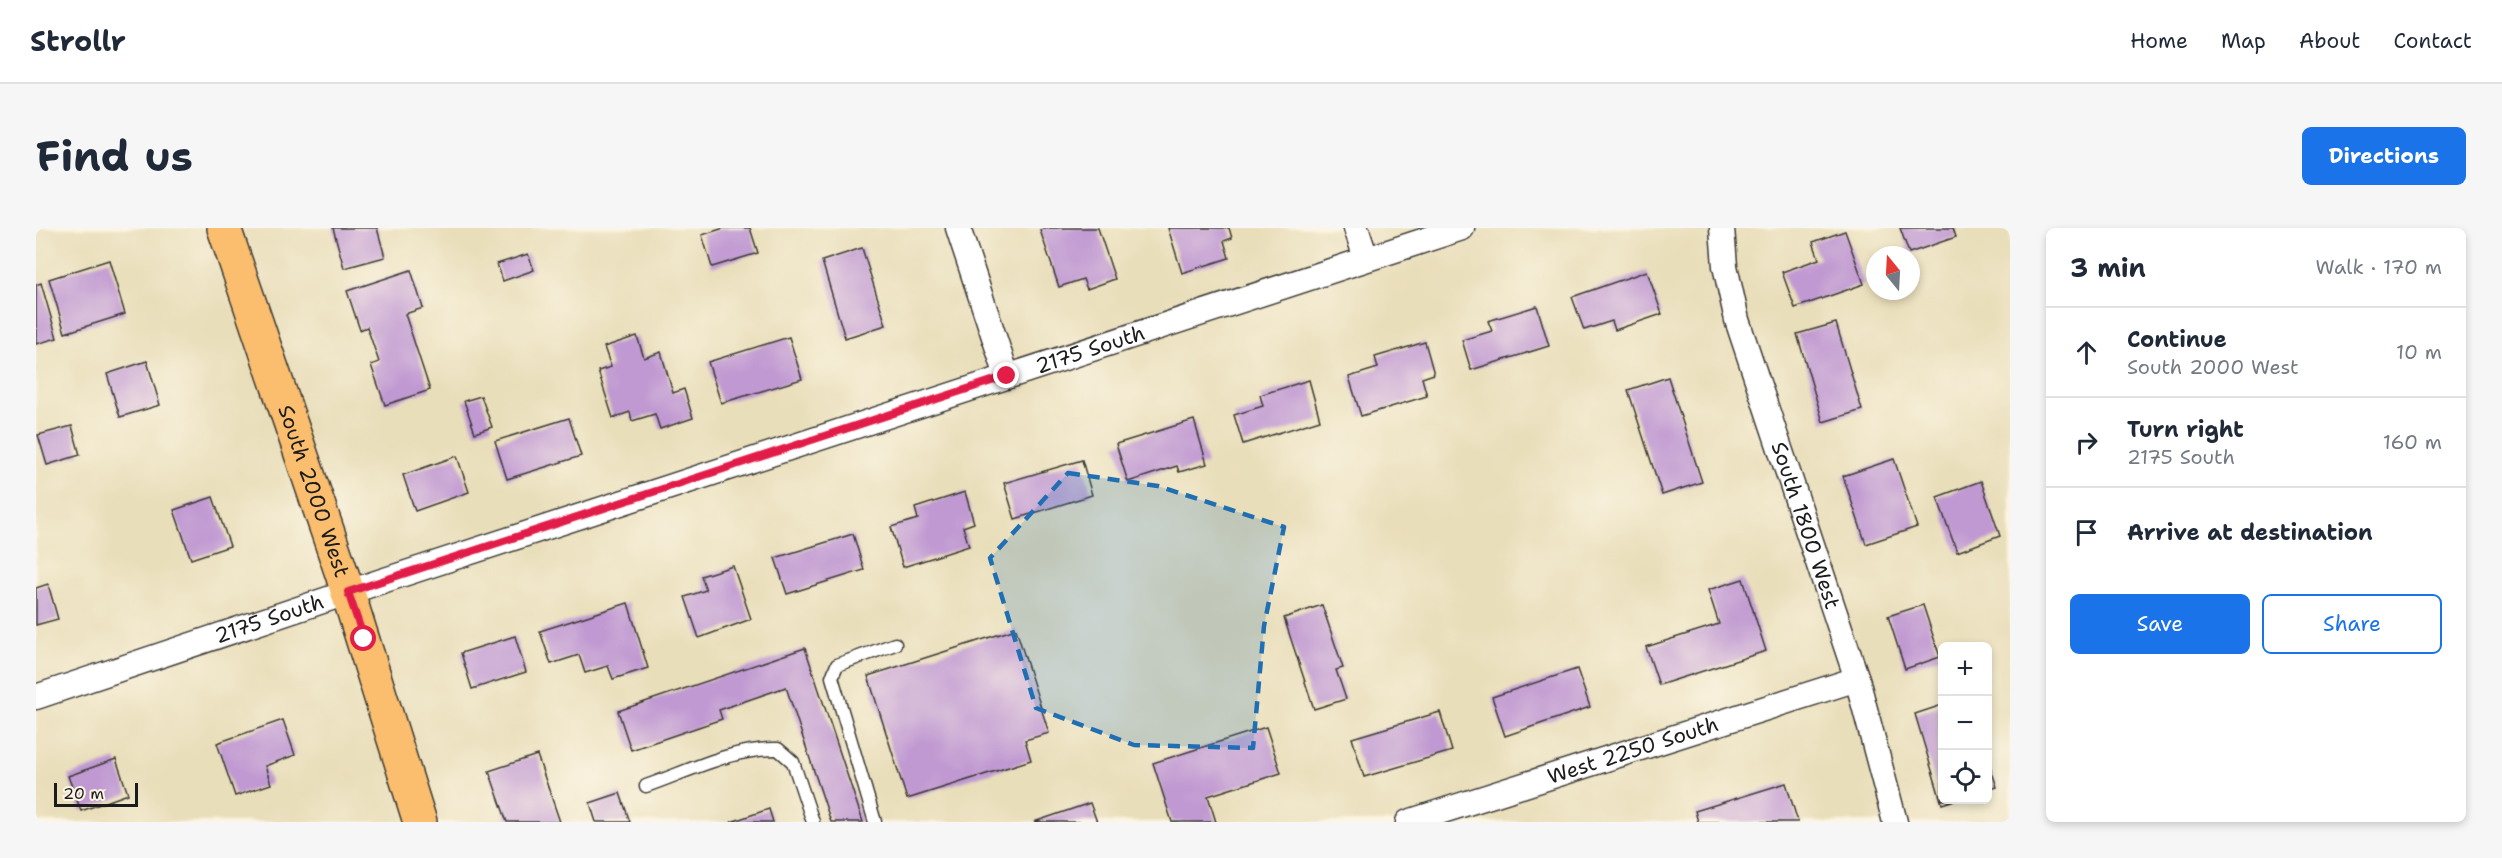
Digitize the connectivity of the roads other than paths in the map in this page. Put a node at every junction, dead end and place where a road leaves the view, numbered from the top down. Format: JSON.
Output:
{"nodes":[{"id":1,"x":224,"y":228,"type":"edge"},
{"id":2,"x":958,"y":228,"type":"edge"},
{"id":3,"x":1356,"y":228,"type":"edge"},
{"id":4,"x":1462,"y":228,"type":"edge"},
{"id":5,"x":1722,"y":228,"type":"edge"},
{"id":6,"x":1366,"y":258,"type":"junction"},
{"id":7,"x":1007,"y":376,"type":"junction"},
{"id":8,"x":348,"y":592,"type":"junction"},
{"id":9,"x":895,"y":644,"type":"dead end"},
{"id":10,"x":1857,"y":679,"type":"junction"},
{"id":11,"x":36,"y":697,"type":"edge"},
{"id":12,"x":646,"y":786,"type":"dead end"},
{"id":13,"x":420,"y":822,"type":"edge"},
{"id":14,"x":813,"y":822,"type":"edge"},
{"id":15,"x":876,"y":822,"type":"edge"},
{"id":16,"x":1408,"y":822,"type":"edge"},
{"id":17,"x":1895,"y":822,"type":"edge"}],
"edges":[{"from":1,"to":8,"type":"main road","name":"South 2000 West"},
{"from":2,"to":7,"type":"street"},
{"from":3,"to":6,"type":"street"},
{"from":4,"to":6,"type":"street","name":"2175 South"},
{"from":5,"to":10,"type":"street","name":"South 1800 West"},
{"from":6,"to":7,"type":"street","name":"2175 South"},
{"from":7,"to":8,"type":"street","name":"2175 South"},
{"from":8,"to":11,"type":"street","name":"2175 South"},
{"from":8,"to":13,"type":"main road","name":"South 2000 West"},
{"from":9,"to":15,"type":"lane"},
{"from":10,"to":16,"type":"street","name":"West 2250 South"},
{"from":10,"to":17,"type":"street","name":"South 1800 West"},
{"from":12,"to":14,"type":"lane"}]}
